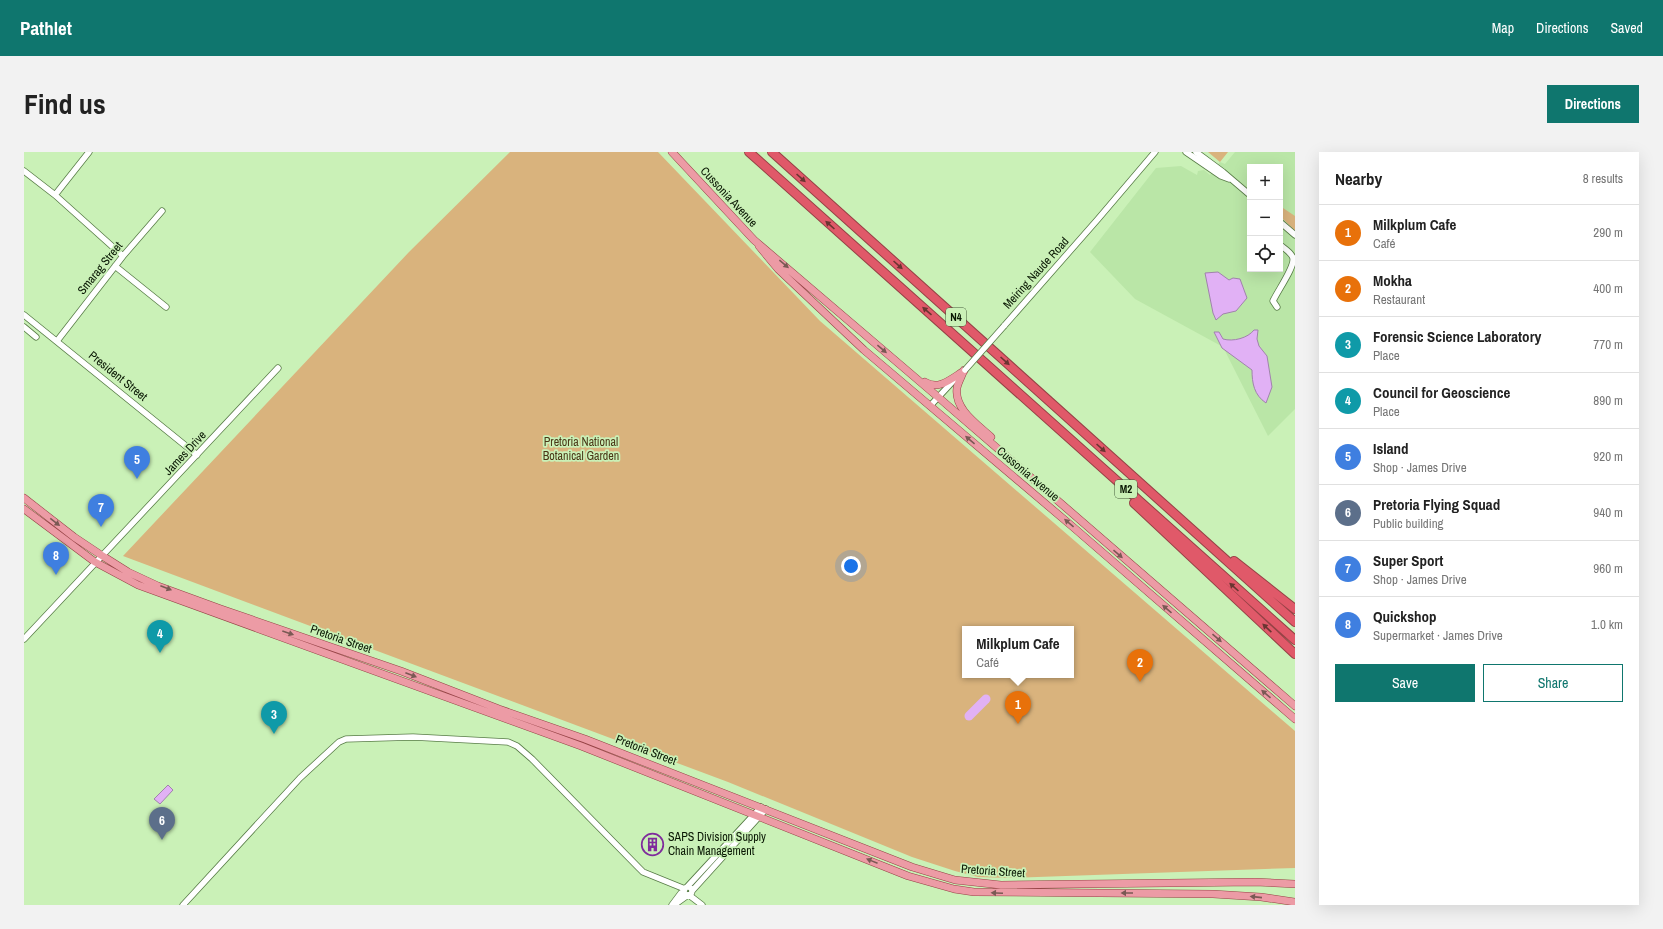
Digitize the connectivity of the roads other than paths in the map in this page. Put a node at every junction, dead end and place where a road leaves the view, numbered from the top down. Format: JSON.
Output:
{"nodes":[{"id":1,"x":89,"y":152,"type":"edge"},
{"id":2,"x":672,"y":152,"type":"edge"},
{"id":3,"x":749,"y":152,"type":"edge"},
{"id":4,"x":772,"y":152,"type":"edge"},
{"id":5,"x":1155,"y":152,"type":"edge"},
{"id":6,"x":1186,"y":152,"type":"edge"},
{"id":7,"x":1196,"y":152,"type":"edge"},
{"id":8,"x":24,"y":171,"type":"edge"},
{"id":9,"x":1231,"y":180,"type":"junction"},
{"id":10,"x":1247,"y":193,"type":"edge"},
{"id":11,"x":55,"y":195,"type":"junction"},
{"id":12,"x":162,"y":210,"type":"dead end"},
{"id":13,"x":1283,"y":225,"type":"edge"},
{"id":14,"x":1295,"y":235,"type":"edge"},
{"id":15,"x":754,"y":240,"type":"junction"},
{"id":16,"x":1283,"y":247,"type":"edge"},
{"id":17,"x":123,"y":256,"type":"junction"},
{"id":18,"x":115,"y":266,"type":"junction"},
{"id":19,"x":166,"y":307,"type":"dead end"},
{"id":20,"x":1278,"y":307,"type":"dead end"},
{"id":21,"x":24,"y":315,"type":"edge"},
{"id":22,"x":24,"y":327,"type":"edge"},
{"id":23,"x":36,"y":337,"type":"dead end"},
{"id":24,"x":957,"y":337,"type":"junction"},
{"id":25,"x":57,"y":341,"type":"junction"},
{"id":26,"x":278,"y":368,"type":"dead end"},
{"id":27,"x":907,"y":370,"type":"junction"},
{"id":28,"x":965,"y":370,"type":"junction"},
{"id":29,"x":938,"y":396,"type":"junction"},
{"id":30,"x":930,"y":406,"type":"junction"},
{"id":31,"x":999,"y":450,"type":"junction"},
{"id":32,"x":197,"y":455,"type":"junction"},
{"id":33,"x":1140,"y":482,"type":"junction"},
{"id":34,"x":24,"y":498,"type":"edge"},
{"id":35,"x":24,"y":509,"type":"edge"},
{"id":36,"x":101,"y":555,"type":"junction"},
{"id":37,"x":95,"y":562,"type":"junction"},
{"id":38,"x":1295,"y":609,"type":"edge"},
{"id":39,"x":1295,"y":622,"type":"edge"},
{"id":40,"x":24,"y":639,"type":"edge"},
{"id":41,"x":1295,"y":640,"type":"edge"},
{"id":42,"x":1295,"y":654,"type":"edge"},
{"id":43,"x":1295,"y":706,"type":"edge"},
{"id":44,"x":1295,"y":719,"type":"edge"},
{"id":45,"x":763,"y":808,"type":"junction"},
{"id":46,"x":756,"y":816,"type":"junction"},
{"id":47,"x":1295,"y":879,"type":"edge"},
{"id":48,"x":1255,"y":882,"type":"junction"},
{"id":49,"x":1295,"y":884,"type":"edge"},
{"id":50,"x":688,"y":892,"type":"junction"},
{"id":51,"x":1295,"y":902,"type":"edge"},
{"id":52,"x":701,"y":904,"type":"edge"},
{"id":53,"x":183,"y":905,"type":"edge"},
{"id":54,"x":673,"y":905,"type":"edge"}],
"edges":[{"from":1,"to":11,"type":"street"},
{"from":2,"to":15,"type":"main road","name":"Cussonia Avenue"},
{"from":24,"to":3,"type":"highway","number":"N4","one_way":true},
{"from":4,"to":33,"type":"highway","number":"N4","one_way":true},
{"from":5,"to":28,"type":"street","name":"Meiring Naude Road","bridge":true},
{"from":6,"to":9,"type":"street"},
{"from":7,"to":9,"type":"street"},
{"from":8,"to":11,"type":"street"},
{"from":9,"to":10,"type":"street"},
{"from":11,"to":17,"type":"street"},
{"from":12,"to":17,"type":"street","name":"Smarag Street"},
{"from":13,"to":14,"type":"street"},
{"from":15,"to":27,"type":"main road","name":"Cussonia Avenue","one_way":true},
{"from":15,"to":30,"type":"main road","name":"Cussonia Avenue"},
{"from":16,"to":20,"type":"street"},
{"from":17,"to":18,"type":"street","name":"Smarag Street"},
{"from":18,"to":19,"type":"street"},
{"from":18,"to":25,"type":"street","name":"Smarag Street"},
{"from":21,"to":25,"type":"street","name":"President Street"},
{"from":22,"to":23,"type":"street"},
{"from":41,"to":24,"type":"highway","number":"M2","one_way":true},
{"from":42,"to":24,"type":"highway","one_way":true},
{"from":25,"to":32,"type":"street","name":"President Street"},
{"from":26,"to":32,"type":"street","name":"James Drive"},
{"from":27,"to":28,"type":"main road"},
{"from":27,"to":29,"type":"main road","name":"Cussonia Avenue"},
{"from":28,"to":29,"type":"street","name":"Meiring Naude Road"},
{"from":28,"to":31,"type":"main road"},
{"from":29,"to":30,"type":"street","name":"Meiring Naude Road"},
{"from":29,"to":31,"type":"main road","name":"Cussonia Avenue"},
{"from":44,"to":30,"type":"main road","name":"Cussonia Avenue","one_way":true},
{"from":31,"to":43,"type":"main road","name":"Cussonia Avenue","one_way":true},
{"from":32,"to":36,"type":"street","name":"James Drive"},
{"from":33,"to":38,"type":"highway"},
{"from":33,"to":39,"type":"highway","number":"M2"},
{"from":34,"to":36,"type":"main road","name":"Pretoria Street","one_way":true},
{"from":35,"to":37,"type":"main road","name":"Pretoria Street"},
{"from":36,"to":37,"type":"street","name":"James Drive"},
{"from":36,"to":45,"type":"main road","name":"Pretoria Street","one_way":true},
{"from":37,"to":40,"type":"street","name":"James Drive"},
{"from":37,"to":46,"type":"main road","name":"Pretoria Street"},
{"from":45,"to":46,"type":"street"},
{"from":45,"to":48,"type":"main road","name":"Pretoria Street"},
{"from":46,"to":50,"type":"street"},
{"from":51,"to":46,"type":"main road","name":"Pretoria Street","one_way":true},
{"from":47,"to":48,"type":"main road"},
{"from":48,"to":49,"type":"main road","name":"Pretoria Street"},
{"from":50,"to":52,"type":"street"},
{"from":50,"to":53,"type":"street"},
{"from":50,"to":54,"type":"street"}]}
